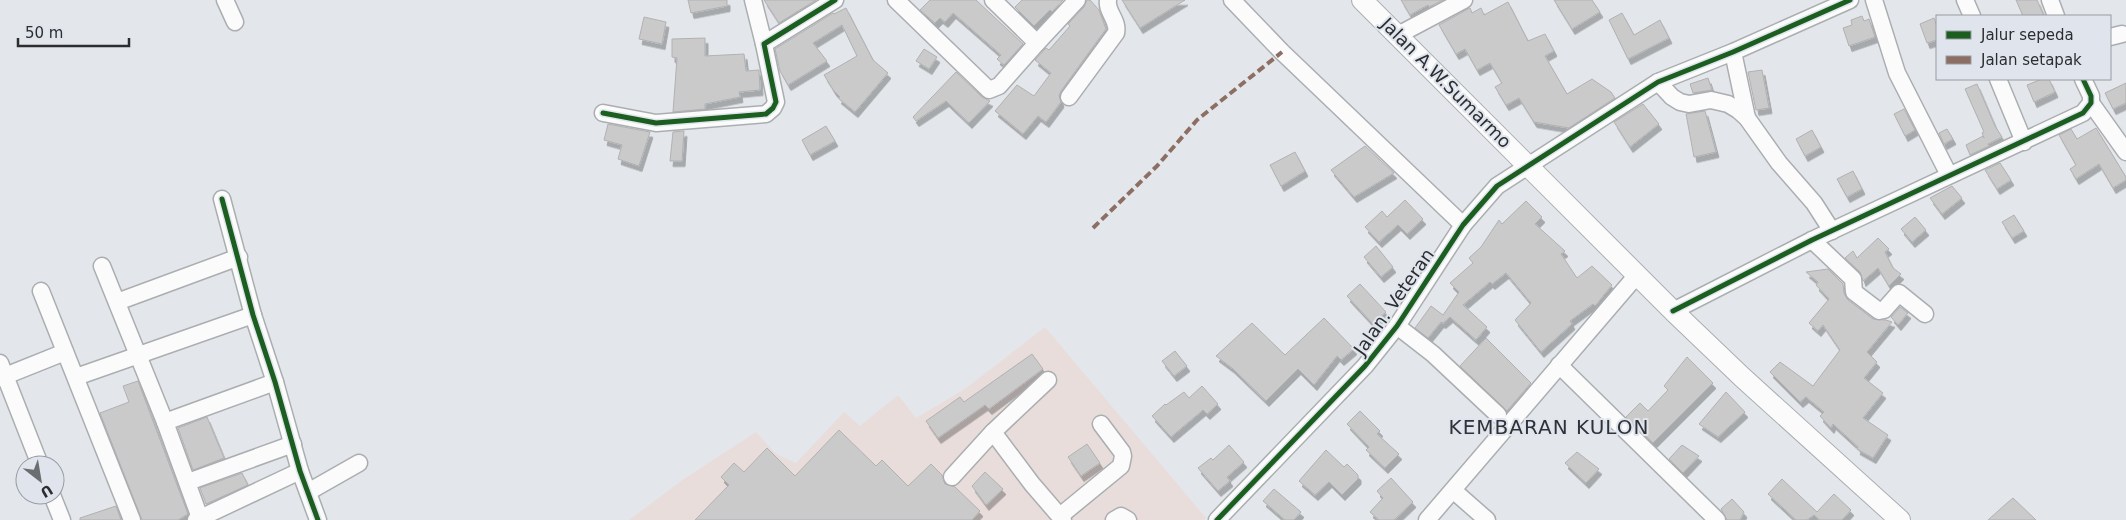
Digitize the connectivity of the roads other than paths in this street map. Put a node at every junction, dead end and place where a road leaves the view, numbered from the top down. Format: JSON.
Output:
{"nodes":[{"id":1,"x":225,"y":0,"type":"edge"},
{"id":2,"x":754,"y":0,"type":"edge"},
{"id":3,"x":835,"y":0,"type":"edge"},
{"id":4,"x":896,"y":0,"type":"edge"},
{"id":5,"x":993,"y":0,"type":"edge"},
{"id":6,"x":1077,"y":0,"type":"edge"},
{"id":7,"x":1108,"y":0,"type":"edge"},
{"id":8,"x":1232,"y":0,"type":"edge"},
{"id":9,"x":1362,"y":0,"type":"edge"},
{"id":10,"x":1464,"y":0,"type":"edge"},
{"id":11,"x":1850,"y":0,"type":"edge"},
{"id":12,"x":1874,"y":0,"type":"edge"},
{"id":13,"x":1966,"y":0,"type":"edge"},
{"id":14,"x":2050,"y":0,"type":"edge"},
{"id":15,"x":1972,"y":15,"type":"edge"},
{"id":16,"x":2056,"y":15,"type":"edge"},
{"id":17,"x":235,"y":22,"type":"dead end"},
{"id":18,"x":1398,"y":35,"type":"junction"},
{"id":19,"x":1037,"y":43,"type":"junction"},
{"id":20,"x":764,"y":44,"type":"junction"},
{"id":21,"x":1733,"y":52,"type":"junction"},
{"id":22,"x":1998,"y":80,"type":"edge"},
{"id":23,"x":2083,"y":80,"type":"edge"},
{"id":24,"x":1658,"y":82,"type":"junction"},
{"id":25,"x":1069,"y":97,"type":"dead end"},
{"id":26,"x":2091,"y":103,"type":"junction"},
{"id":27,"x":603,"y":113,"type":"dead end"},
{"id":28,"x":1746,"y":118,"type":"junction"},
{"id":29,"x":2024,"y":142,"type":"junction"},
{"id":30,"x":2123,"y":143,"type":"edge"},
{"id":31,"x":1530,"y":166,"type":"junction"},
{"id":32,"x":1949,"y":175,"type":"junction"},
{"id":33,"x":222,"y":199,"type":"dead end"},
{"id":34,"x":1463,"y":225,"type":"junction"},
{"id":35,"x":1832,"y":231,"type":"junction"},
{"id":36,"x":1812,"y":240,"type":"junction"},
{"id":37,"x":239,"y":257,"type":"junction"},
{"id":38,"x":102,"y":266,"type":"dead end"},
{"id":39,"x":1637,"y":275,"type":"junction"},
{"id":40,"x":41,"y":291,"type":"dead end"},
{"id":41,"x":117,"y":302,"type":"junction"},
{"id":42,"x":1673,"y":310,"type":"junction"},
{"id":43,"x":1925,"y":314,"type":"dead end"},
{"id":44,"x":253,"y":315,"type":"junction"},
{"id":45,"x":1397,"y":326,"type":"junction"},
{"id":46,"x":65,"y":352,"type":"junction"},
{"id":47,"x":137,"y":354,"type":"junction"},
{"id":48,"x":1559,"y":365,"type":"junction"},
{"id":49,"x":2,"y":372,"type":"edge"},
{"id":50,"x":76,"y":377,"type":"junction"},
{"id":51,"x":1048,"y":380,"type":"dead end"},
{"id":52,"x":275,"y":382,"type":"junction"},
{"id":53,"x":1498,"y":415,"type":"dead end"},
{"id":54,"x":165,"y":422,"type":"junction"},
{"id":55,"x":1101,"y":424,"type":"dead end"},
{"id":56,"x":993,"y":432,"type":"junction"},
{"id":57,"x":293,"y":444,"type":"junction"},
{"id":58,"x":36,"y":455,"type":"edge"},
{"id":59,"x":359,"y":463,"type":"dead end"},
{"id":60,"x":300,"y":471,"type":"junction"},
{"id":61,"x":952,"y":477,"type":"dead end"},
{"id":62,"x":188,"y":482,"type":"junction"},
{"id":63,"x":1454,"y":490,"type":"junction"},
{"id":64,"x":308,"y":492,"type":"junction"},
{"id":65,"x":56,"y":505,"type":"edge"},
{"id":66,"x":1890,"y":517,"type":"edge"},
{"id":67,"x":1062,"y":518,"type":"edge"},
{"id":68,"x":198,"y":519,"type":"edge"},
{"id":69,"x":62,"y":520,"type":"edge"},
{"id":70,"x":132,"y":520,"type":"edge"},
{"id":71,"x":318,"y":520,"type":"edge"},
{"id":72,"x":1114,"y":520,"type":"edge"},
{"id":73,"x":1128,"y":520,"type":"edge"},
{"id":74,"x":1217,"y":520,"type":"edge"},
{"id":75,"x":1427,"y":520,"type":"edge"},
{"id":76,"x":1487,"y":520,"type":"edge"},
{"id":77,"x":1717,"y":520,"type":"edge"}],
"edges":[{"from":1,"to":17,"type":"street"},
{"from":2,"to":20,"type":"street"},
{"from":3,"to":20,"type":"street"},
{"from":4,"to":19,"type":"street"},
{"from":5,"to":19,"type":"street"},
{"from":6,"to":19,"type":"street"},
{"from":7,"to":25,"type":"street"},
{"from":8,"to":34,"type":"street"},
{"from":9,"to":18,"type":"main road","name":"Jalan A.W.Sumarmo"},
{"from":10,"to":18,"type":"street"},
{"from":11,"to":21,"type":"street","name":"Jalan. Veteran"},
{"from":12,"to":32,"type":"street"},
{"from":13,"to":15,"type":"street"},
{"from":14,"to":16,"type":"street"},
{"from":18,"to":31,"type":"main road","name":"Jalan A.W.Sumarmo"},
{"from":20,"to":27,"type":"street"},
{"from":21,"to":24,"type":"street","name":"Jalan. Veteran"},
{"from":21,"to":28,"type":"street"},
{"from":22,"to":29,"type":"street"},
{"from":23,"to":26,"type":"street"},
{"from":24,"to":28,"type":"street"},
{"from":24,"to":31,"type":"street","name":"Jalan. Veteran"},
{"from":26,"to":29,"type":"street"},
{"from":26,"to":30,"type":"street"},
{"from":28,"to":35,"type":"street"},
{"from":29,"to":32,"type":"street"},
{"from":31,"to":34,"type":"street","name":"Jalan. Veteran"},
{"from":31,"to":39,"type":"main road","name":"Jalan A.W.Sumarmo"},
{"from":32,"to":35,"type":"street"},
{"from":33,"to":37,"type":"street"},
{"from":34,"to":45,"type":"street","name":"Jalan. Veteran"},
{"from":35,"to":36,"type":"street"},
{"from":36,"to":42,"type":"street"},
{"from":36,"to":43,"type":"street"},
{"from":37,"to":41,"type":"street"},
{"from":37,"to":44,"type":"street"},
{"from":38,"to":41,"type":"street"},
{"from":39,"to":42,"type":"main road","name":"Jalan A.W.Sumarmo"},
{"from":39,"to":48,"type":"street"},
{"from":40,"to":46,"type":"street"},
{"from":41,"to":47,"type":"street"},
{"from":42,"to":66,"type":"main road","name":"Jalan A.W.Sumarmo"},
{"from":44,"to":47,"type":"street"},
{"from":44,"to":52,"type":"street"},
{"from":45,"to":53,"type":"street"},
{"from":45,"to":74,"type":"street","name":"Jalan. Veteran"},
{"from":46,"to":49,"type":"street"},
{"from":46,"to":50,"type":"street"},
{"from":47,"to":50,"type":"street"},
{"from":47,"to":54,"type":"street"},
{"from":48,"to":63,"type":"street"},
{"from":48,"to":77,"type":"street"},
{"from":49,"to":58,"type":"street"},
{"from":50,"to":70,"type":"street"},
{"from":51,"to":56,"type":"street"},
{"from":52,"to":54,"type":"street"},
{"from":52,"to":57,"type":"street"},
{"from":54,"to":62,"type":"street"},
{"from":55,"to":67,"type":"street"},
{"from":56,"to":61,"type":"street"},
{"from":56,"to":67,"type":"street"},
{"from":57,"to":60,"type":"street"},
{"from":57,"to":62,"type":"street"},
{"from":59,"to":64,"type":"street"},
{"from":60,"to":64,"type":"street"},
{"from":60,"to":68,"type":"street"},
{"from":62,"to":68,"type":"street"},
{"from":63,"to":75,"type":"street"},
{"from":63,"to":76,"type":"street"},
{"from":64,"to":71,"type":"street"},
{"from":65,"to":69,"type":"street"},
{"from":72,"to":73,"type":"street"}]}
